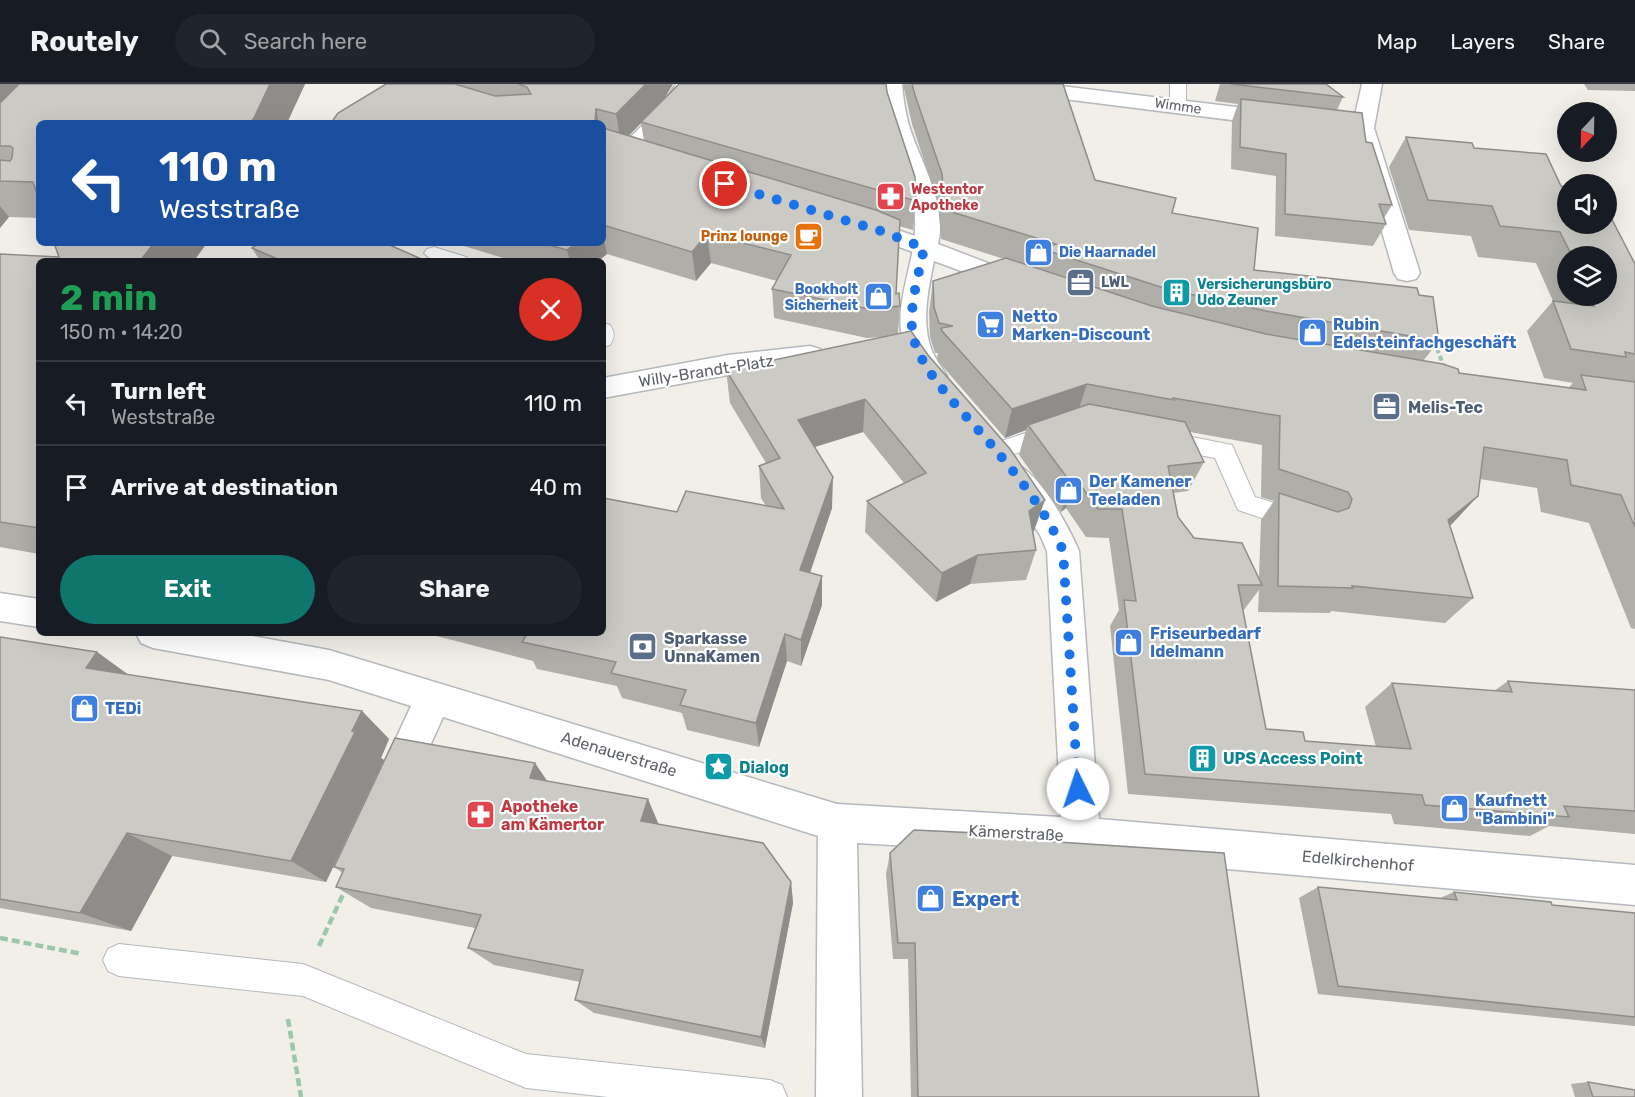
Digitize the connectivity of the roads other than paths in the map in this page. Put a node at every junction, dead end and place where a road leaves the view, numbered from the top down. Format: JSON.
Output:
{"nodes":[{"id":1,"x":686,"y":84,"type":"edge"},
{"id":2,"x":892,"y":84,"type":"edge"},
{"id":3,"x":992,"y":84,"type":"edge"},
{"id":4,"x":1178,"y":84,"type":"edge"},
{"id":5,"x":1371,"y":84,"type":"edge"},
{"id":6,"x":1178,"y":106,"type":"junction"},
{"id":7,"x":1298,"y":121,"type":"edge"},
{"id":8,"x":606,"y":148,"type":"edge"},
{"id":9,"x":831,"y":216,"type":"edge"},
{"id":10,"x":924,"y":248,"type":"junction"},
{"id":11,"x":434,"y":253,"type":"dead end"},
{"id":12,"x":450,"y":258,"type":"edge"},
{"id":13,"x":1407,"y":273,"type":"dead end"},
{"id":14,"x":1042,"y":292,"type":"edge"},
{"id":15,"x":834,"y":354,"type":"edge"},
{"id":16,"x":606,"y":386,"type":"edge"},
{"id":17,"x":947,"y":392,"type":"edge"},
{"id":18,"x":1077,"y":424,"type":"edge"},
{"id":19,"x":1145,"y":436,"type":"edge"},
{"id":20,"x":990,"y":443,"type":"joint"},
{"id":21,"x":1316,"y":526,"type":"edge"},
{"id":22,"x":0,"y":606,"type":"edge"},
{"id":23,"x":36,"y":612,"type":"edge"},
{"id":24,"x":190,"y":636,"type":"edge"},
{"id":25,"x":282,"y":644,"type":"edge"},
{"id":26,"x":434,"y":696,"type":"junction"},
{"id":27,"x":381,"y":811,"type":"edge"},
{"id":28,"x":837,"y":823,"type":"junction"},
{"id":29,"x":1081,"y":837,"type":"junction"},
{"id":30,"x":1635,"y":885,"type":"edge"},
{"id":31,"x":119,"y":960,"type":"road end"},
{"id":32,"x":770,"y":1097,"type":"edge"},
{"id":33,"x":839,"y":1097,"type":"edge"}],
"edges":[{"from":1,"to":8,"type":"street"},
{"from":2,"to":10,"type":"street"},
{"from":3,"to":6,"type":"street","name":"Wimme"},
{"from":4,"to":6,"type":"lane"},
{"from":5,"to":13,"type":"street"},
{"from":6,"to":7,"type":"street","name":"Wimme"},
{"from":9,"to":10,"type":"street"},
{"from":10,"to":14,"type":"street"},
{"from":10,"to":17,"type":"street"},
{"from":11,"to":12,"type":"lane"},
{"from":15,"to":16,"type":"street","name":"Willy-Brandt-Platz"},
{"from":18,"to":20,"type":"lane"},
{"from":19,"to":21,"type":"lane"},
{"from":20,"to":29,"type":"street","name":"Kämerstraße"},
{"from":22,"to":23,"type":"street"},
{"from":24,"to":25,"type":"street","name":"Adenauerstraße"},
{"from":25,"to":26,"type":"street","name":"Adenauerstraße"},
{"from":26,"to":27,"type":"street"},
{"from":26,"to":28,"type":"street","name":"Adenauerstraße"},
{"from":28,"to":29,"type":"street","name":"Kämerstraße"},
{"from":28,"to":33,"type":"street"},
{"from":29,"to":30,"type":"street","name":"Edelkirchenhof"},
{"from":31,"to":32,"type":"lane"}]}
